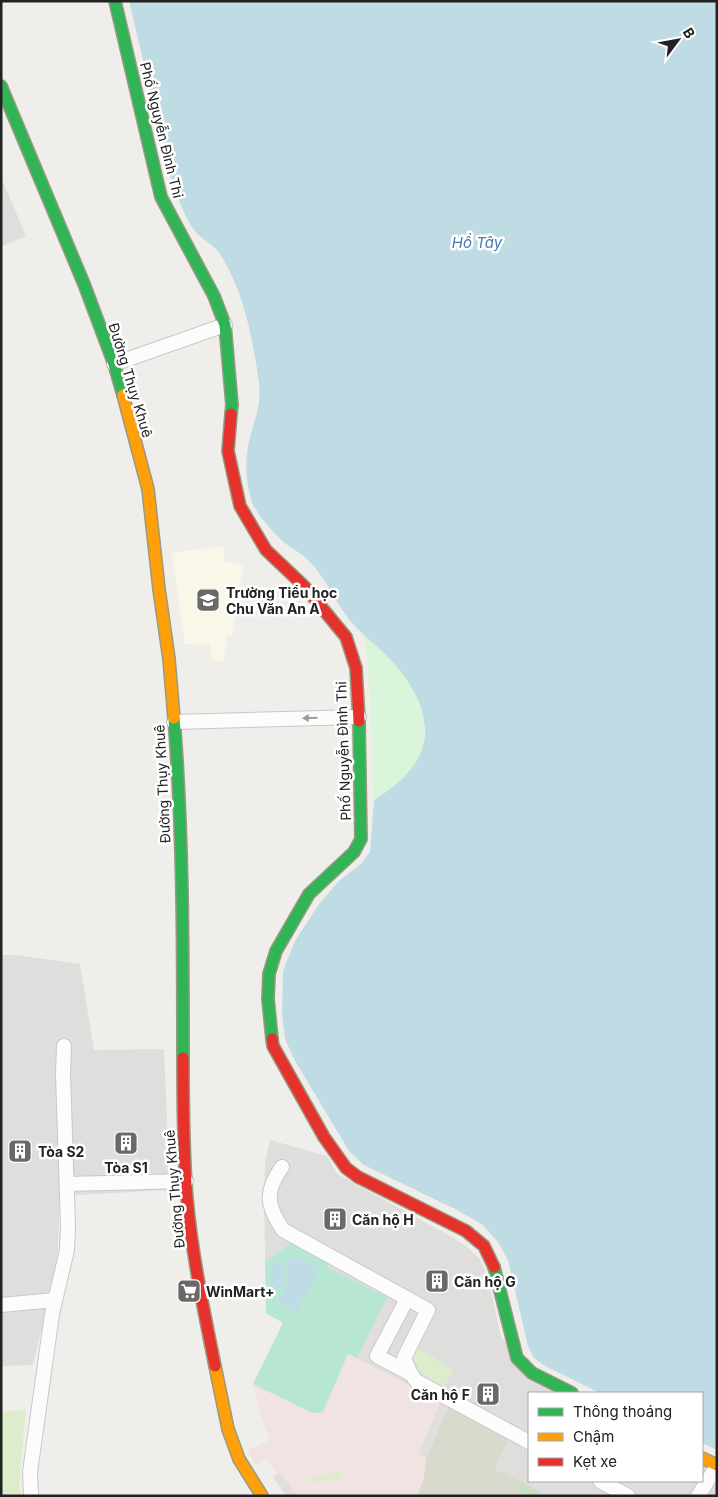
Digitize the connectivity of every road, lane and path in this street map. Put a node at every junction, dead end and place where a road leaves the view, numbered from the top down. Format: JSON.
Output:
{"nodes":[{"id":1,"x":115,"y":1,"type":"edge"},
{"id":2,"x":1,"y":86,"type":"edge"},
{"id":3,"x":226,"y":325,"type":"junction"},
{"id":4,"x":114,"y":364,"type":"junction"},
{"id":5,"x":359,"y":717,"type":"junction"},
{"id":6,"x":174,"y":722,"type":"junction"},
{"id":7,"x":64,"y":1046,"type":"dead end"},
{"id":8,"x":282,"y":1167,"type":"dead end"},
{"id":9,"x":186,"y":1181,"type":"junction"},
{"id":10,"x":66,"y":1184,"type":"junction"},
{"id":11,"x":407,"y":1299,"type":"junction"},
{"id":12,"x":55,"y":1300,"type":"junction"},
{"id":13,"x":1,"y":1305,"type":"edge"},
{"id":14,"x":411,"y":1374,"type":"junction"},
{"id":15,"x":570,"y":1392,"type":"edge"},
{"id":16,"x":528,"y":1441,"type":"edge"},
{"id":17,"x":703,"y":1459,"type":"edge"},
{"id":18,"x":717,"y":1466,"type":"edge"},
{"id":19,"x":602,"y":1482,"type":"edge"},
{"id":20,"x":31,"y":1496,"type":"edge"},
{"id":21,"x":262,"y":1496,"type":"edge"},
{"id":22,"x":628,"y":1496,"type":"edge"},
{"id":23,"x":698,"y":1496,"type":"edge"}],
"edges":[{"from":1,"to":3,"type":"street","name":"Phố Nguyễn Đình Thi"},
{"from":2,"to":4,"type":"street","name":"Đường Thụy Khuê"},
{"from":3,"to":4,"type":"street"},
{"from":3,"to":5,"type":"street","name":"Phố Nguyễn Đình Thi"},
{"from":4,"to":6,"type":"street","name":"Đường Thụy Khuê"},
{"from":5,"to":6,"type":"street","one_way":true},
{"from":5,"to":15,"type":"street","name":"Phố Nguyễn Đình Thi"},
{"from":6,"to":9,"type":"street","name":"Đường Thụy Khuê"},
{"from":7,"to":10,"type":"street"},
{"from":8,"to":11,"type":"street"},
{"from":9,"to":10,"type":"street"},
{"from":9,"to":21,"type":"street","name":"Đường Thụy Khuê"},
{"from":10,"to":12,"type":"street"},
{"from":11,"to":14,"type":"street"},
{"from":11,"to":14,"type":"street"},
{"from":12,"to":13,"type":"street"},
{"from":12,"to":20,"type":"street"},
{"from":14,"to":16,"type":"street"},
{"from":17,"to":18,"type":"street"},
{"from":18,"to":23,"type":"street"},
{"from":19,"to":22,"type":"street"}]}
